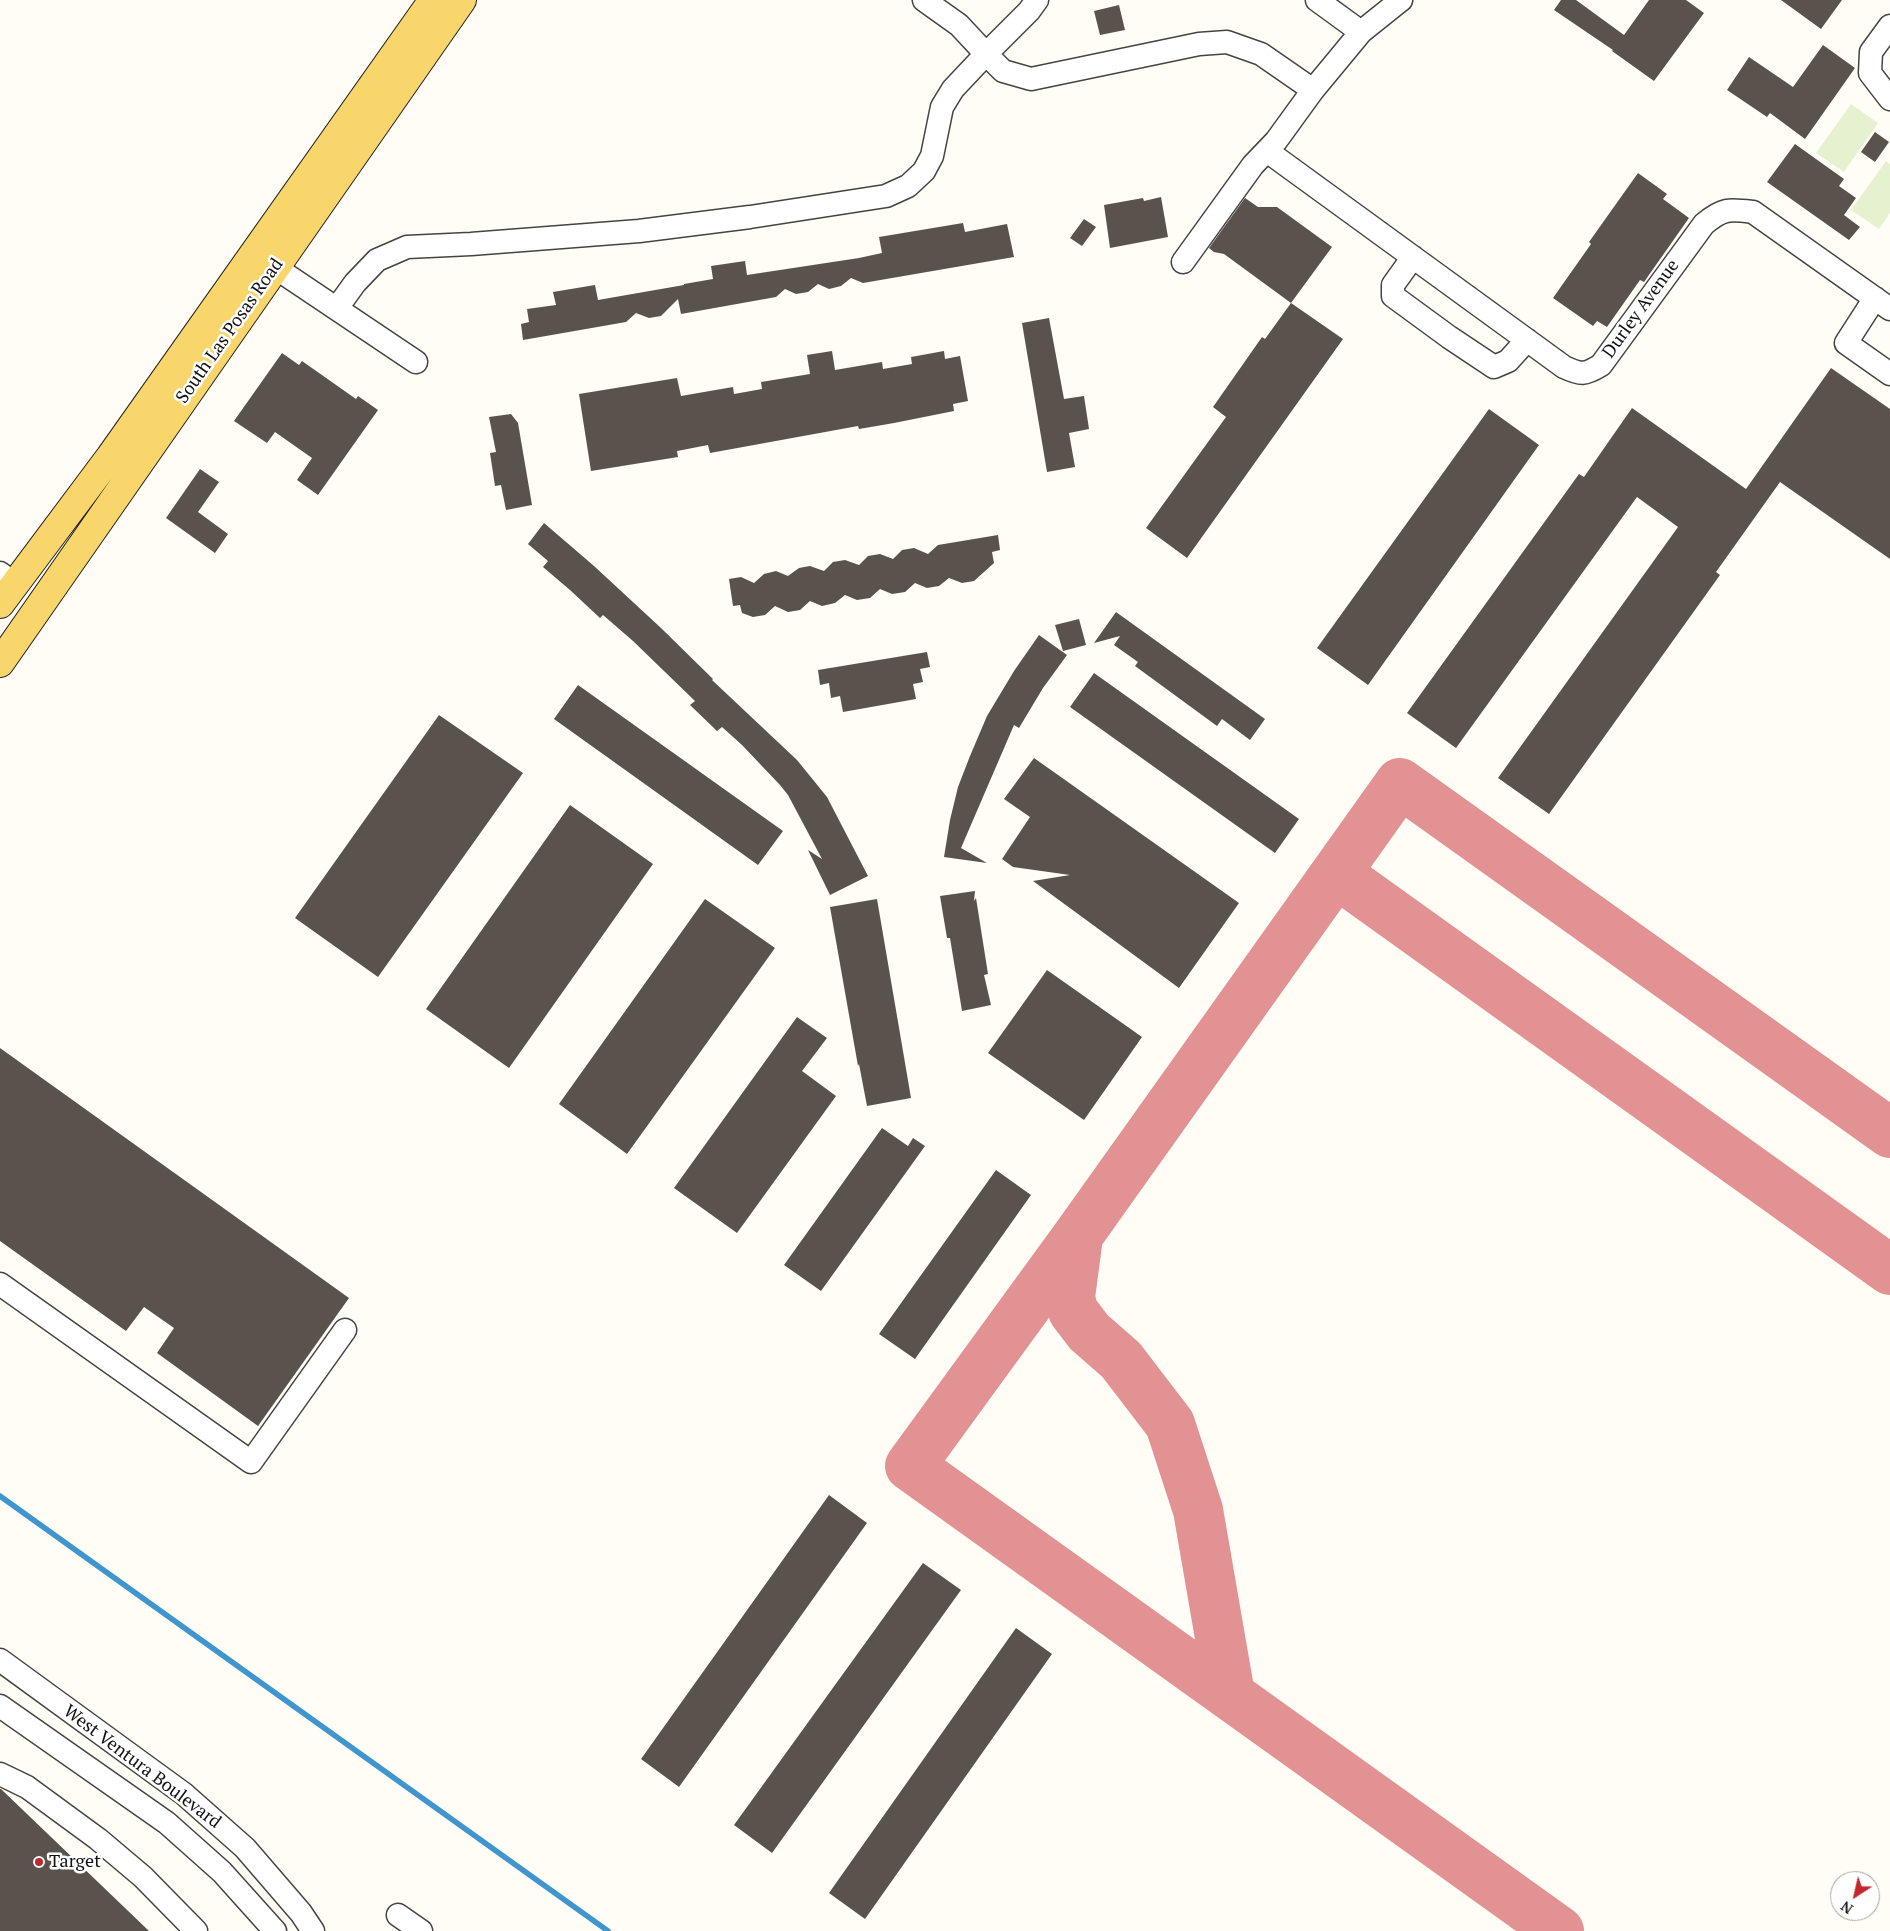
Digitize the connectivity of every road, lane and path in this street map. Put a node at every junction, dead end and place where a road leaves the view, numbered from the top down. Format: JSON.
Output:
{"nodes":[{"id":1,"x":433,"y":0,"type":"edge"},
{"id":2,"x":462,"y":0,"type":"edge"},
{"id":3,"x":924,"y":0,"type":"edge"},
{"id":4,"x":1036,"y":0,"type":"edge"},
{"id":5,"x":1317,"y":0,"type":"edge"},
{"id":6,"x":1395,"y":1,"type":"edge"},
{"id":7,"x":1890,"y":26,"type":"edge"},
{"id":8,"x":1360,"y":32,"type":"junction"},
{"id":9,"x":986,"y":54,"type":"junction"},
{"id":10,"x":1313,"y":90,"type":"junction"},
{"id":11,"x":1890,"y":99,"type":"edge"},
{"id":12,"x":1267,"y":151,"type":"junction"},
{"id":13,"x":1413,"y":257,"type":"junction"},
{"id":14,"x":264,"y":260,"type":"junction"},
{"id":15,"x":1183,"y":262,"type":"dead end"},
{"id":16,"x":1883,"y":304,"type":"edge"},
{"id":17,"x":337,"y":308,"type":"junction"},
{"id":18,"x":1527,"y":340,"type":"junction"},
{"id":19,"x":416,"y":362,"type":"dead end"},
{"id":20,"x":1890,"y":374,"type":"edge"},
{"id":21,"x":5,"y":587,"type":"edge"},
{"id":22,"x":0,"y":663,"type":"edge"},
{"id":23,"x":0,"y":1284,"type":"edge"},
{"id":24,"x":344,"y":1330,"type":"dead end"},
{"id":25,"x":0,"y":1661,"type":"edge"},
{"id":26,"x":0,"y":1706,"type":"edge"},
{"id":27,"x":0,"y":1774,"type":"edge"},
{"id":28,"x":398,"y":1914,"type":"dead end"},
{"id":29,"x":196,"y":1931,"type":"edge"},
{"id":30,"x":275,"y":1931,"type":"edge"},
{"id":31,"x":313,"y":1931,"type":"edge"},
{"id":32,"x":421,"y":1931,"type":"edge"}],
"edges":[{"from":1,"to":14,"type":"main road","name":"South Las Posas Road"},
{"from":2,"to":14,"type":"main road","name":"South Las Posas Road"},
{"from":3,"to":9,"type":"street"},
{"from":4,"to":9,"type":"street"},
{"from":5,"to":8,"type":"street"},
{"from":6,"to":8,"type":"street"},
{"from":7,"to":11,"type":"street"},
{"from":8,"to":10,"type":"street"},
{"from":9,"to":10,"type":"street"},
{"from":9,"to":17,"type":"street"},
{"from":10,"to":12,"type":"street"},
{"from":12,"to":13,"type":"street","name":"Durley Avenue"},
{"from":12,"to":15,"type":"street"},
{"from":13,"to":18,"type":"street","name":"Durley Avenue"},
{"from":13,"to":18,"type":"street"},
{"from":14,"to":17,"type":"street"},
{"from":14,"to":21,"type":"main road","name":"South Las Posas Road"},
{"from":14,"to":22,"type":"main road","name":"South Las Posas Road"},
{"from":16,"to":18,"type":"street","name":"Durley Avenue"},
{"from":16,"to":20,"type":"street"},
{"from":17,"to":19,"type":"street"},
{"from":23,"to":24,"type":"street"},
{"from":25,"to":31,"type":"street","name":"West Ventura Boulevard"},
{"from":26,"to":30,"type":"street","name":"West Ventura Boulevard"},
{"from":27,"to":29,"type":"street"},
{"from":28,"to":32,"type":"street"}]}
